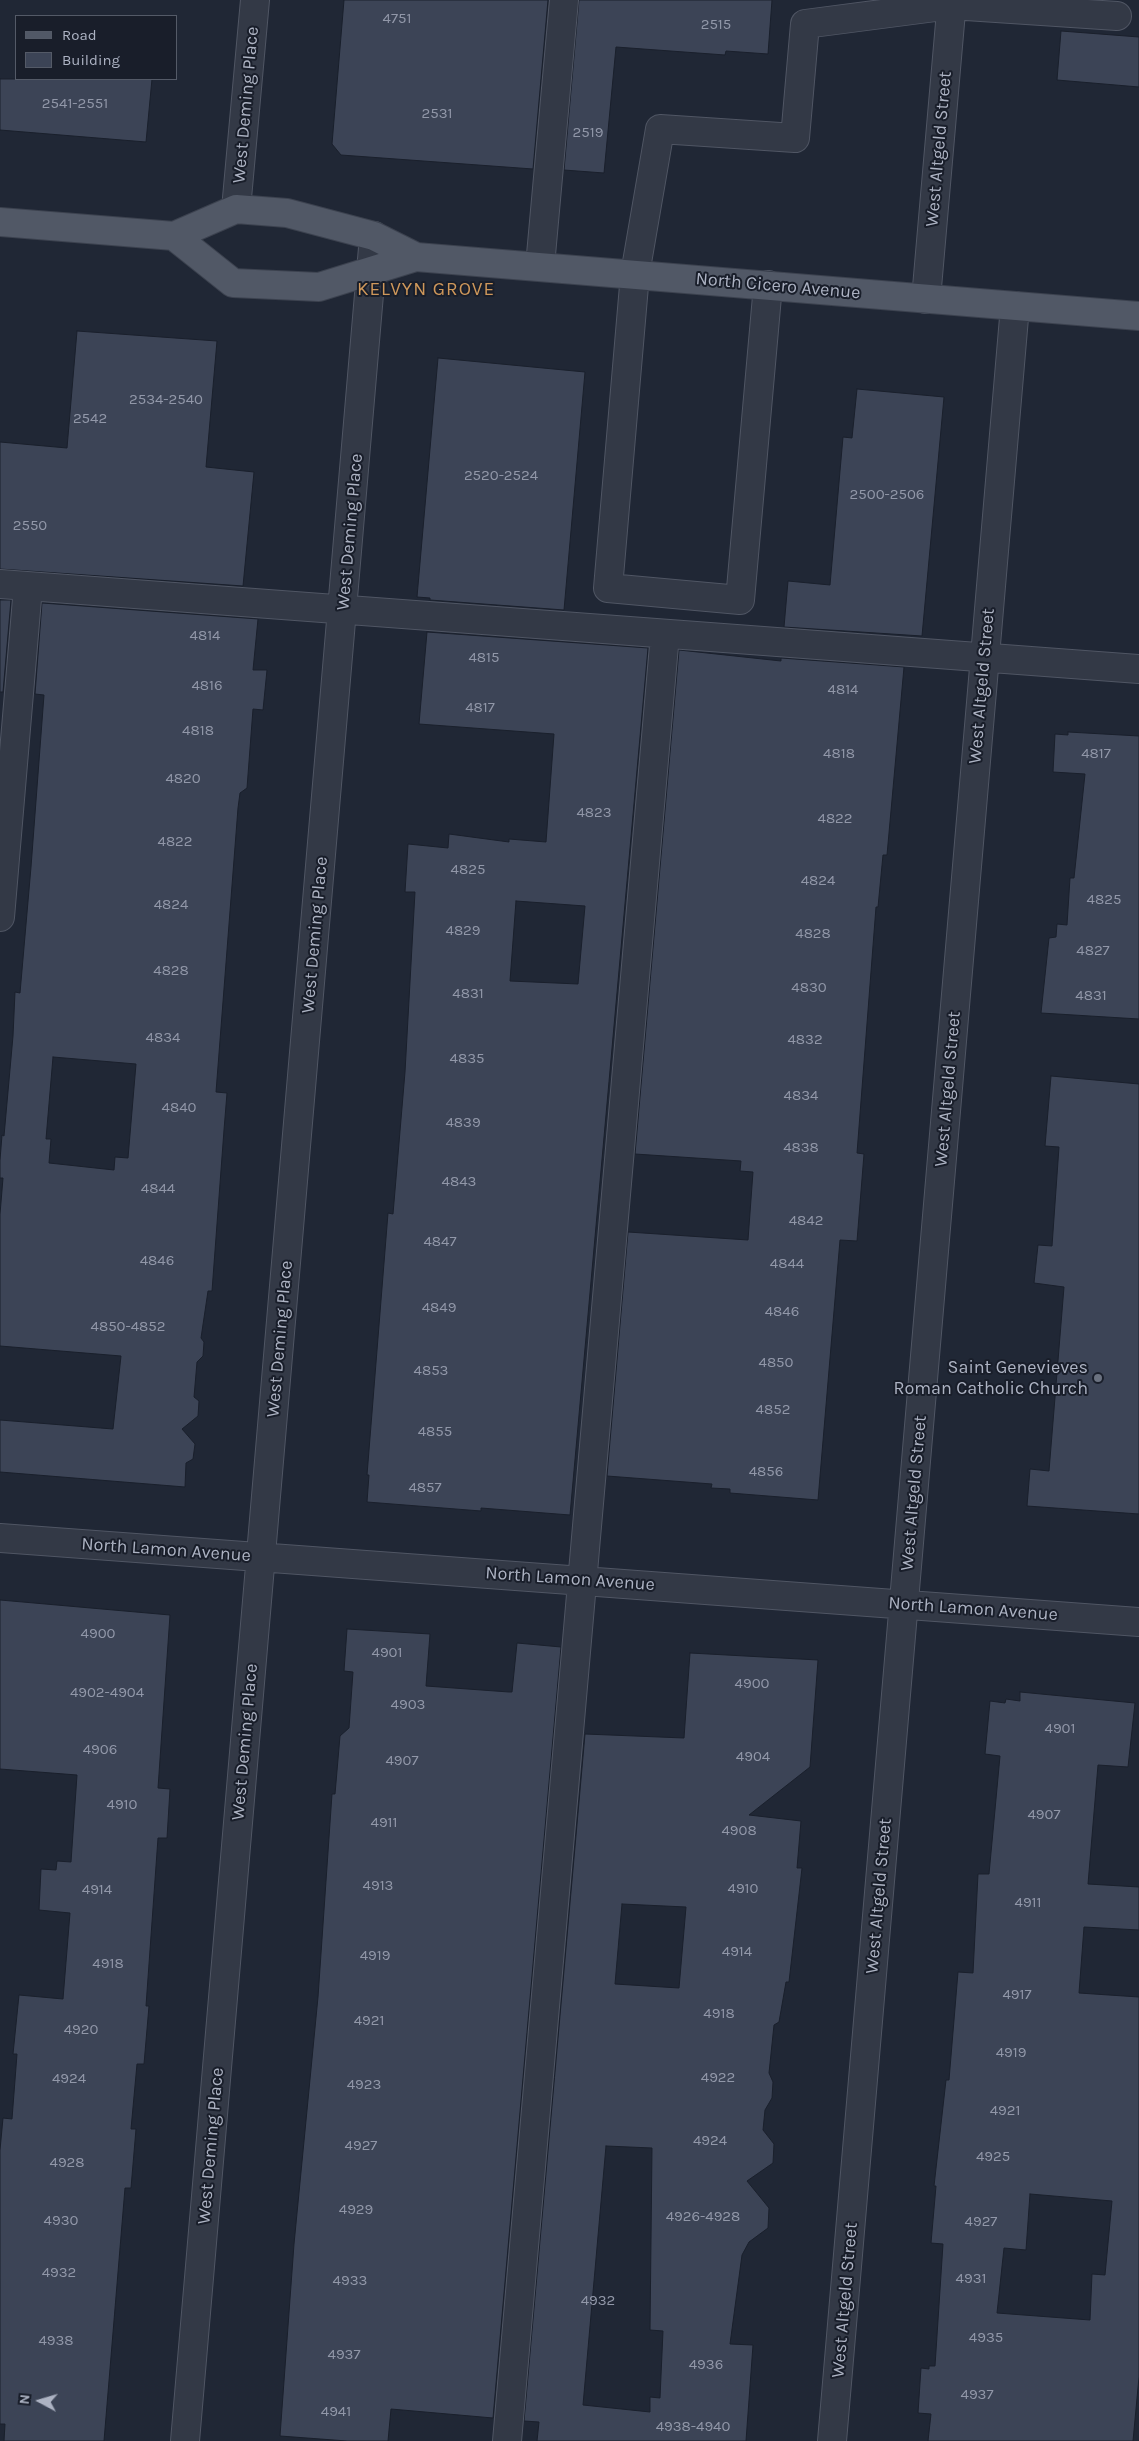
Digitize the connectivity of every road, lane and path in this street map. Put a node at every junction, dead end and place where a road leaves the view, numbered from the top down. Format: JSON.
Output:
{"nodes":[{"id":1,"x":255,"y":0,"type":"edge"},
{"id":2,"x":564,"y":0,"type":"edge"},
{"id":3,"x":951,"y":2,"type":"edge"},
{"id":4,"x":1117,"y":16,"type":"dead end"},
{"id":5,"x":236,"y":209,"type":"junction"},
{"id":6,"x":0,"y":222,"type":"edge"},
{"id":7,"x":174,"y":236,"type":"junction"},
{"id":8,"x":374,"y":236,"type":"junction"},
{"id":9,"x":416,"y":257,"type":"junction"},
{"id":10,"x":540,"y":266,"type":"junction"},
{"id":11,"x":372,"y":271,"type":"junction"},
{"id":12,"x":636,"y":274,"type":"junction"},
{"id":13,"x":768,"y":285,"type":"junction"},
{"id":14,"x":926,"y":298,"type":"junction"},
{"id":15,"x":1016,"y":306,"type":"junction"},
{"id":16,"x":1139,"y":316,"type":"edge"},
{"id":17,"x":0,"y":584,"type":"edge"},
{"id":18,"x":28,"y":586,"type":"junction"},
{"id":19,"x":343,"y":610,"type":"junction"},
{"id":20,"x":665,"y":634,"type":"junction"},
{"id":21,"x":985,"y":658,"type":"junction"},
{"id":22,"x":1139,"y":669,"type":"edge"},
{"id":23,"x":0,"y":917,"type":"edge"},
{"id":24,"x":0,"y":1538,"type":"edge"},
{"id":25,"x":261,"y":1557,"type":"junction"},
{"id":26,"x":582,"y":1580,"type":"junction"},
{"id":27,"x":904,"y":1604,"type":"junction"},
{"id":28,"x":1139,"y":1622,"type":"edge"},
{"id":29,"x":185,"y":2441,"type":"edge"},
{"id":30,"x":507,"y":2441,"type":"edge"},
{"id":31,"x":832,"y":2441,"type":"edge"}],
"edges":[{"from":1,"to":5,"type":"street","name":"West Deming Place"},
{"from":2,"to":10,"type":"street"},
{"from":3,"to":4,"type":"street"},
{"from":3,"to":12,"type":"street"},
{"from":3,"to":14,"type":"street","name":"West Altgeld Street"},
{"from":5,"to":7,"type":"main road","name":"North Cicero Avenue"},
{"from":5,"to":8,"type":"main road","name":"North Cicero Avenue"},
{"from":6,"to":7,"type":"main road","name":"North Cicero Avenue"},
{"from":7,"to":11,"type":"main road","name":"North Cicero Avenue"},
{"from":8,"to":9,"type":"main road","name":"North Cicero Avenue"},
{"from":8,"to":11,"type":"street","name":"West Deming Place"},
{"from":9,"to":10,"type":"main road","name":"North Cicero Avenue"},
{"from":9,"to":11,"type":"main road","name":"North Cicero Avenue"},
{"from":10,"to":12,"type":"main road","name":"North Cicero Avenue"},
{"from":11,"to":19,"type":"street","name":"West Deming Place"},
{"from":12,"to":13,"type":"main road","name":"North Cicero Avenue"},
{"from":12,"to":13,"type":"street"},
{"from":13,"to":14,"type":"main road","name":"North Cicero Avenue"},
{"from":14,"to":15,"type":"main road","name":"North Cicero Avenue"},
{"from":15,"to":16,"type":"main road","name":"North Cicero Avenue"},
{"from":15,"to":21,"type":"street","name":"West Altgeld Street"},
{"from":17,"to":18,"type":"street"},
{"from":18,"to":19,"type":"street"},
{"from":18,"to":23,"type":"street"},
{"from":19,"to":20,"type":"street"},
{"from":19,"to":25,"type":"street","name":"West Deming Place"},
{"from":20,"to":21,"type":"street"},
{"from":20,"to":26,"type":"street"},
{"from":21,"to":22,"type":"street"},
{"from":21,"to":27,"type":"street","name":"West Altgeld Street"},
{"from":24,"to":25,"type":"street","name":"North Lamon Avenue"},
{"from":25,"to":26,"type":"street","name":"North Lamon Avenue"},
{"from":25,"to":29,"type":"street","name":"West Deming Place"},
{"from":26,"to":27,"type":"street","name":"North Lamon Avenue"},
{"from":26,"to":30,"type":"street"},
{"from":27,"to":28,"type":"street","name":"North Lamon Avenue"},
{"from":27,"to":31,"type":"street","name":"West Altgeld Street"}]}
